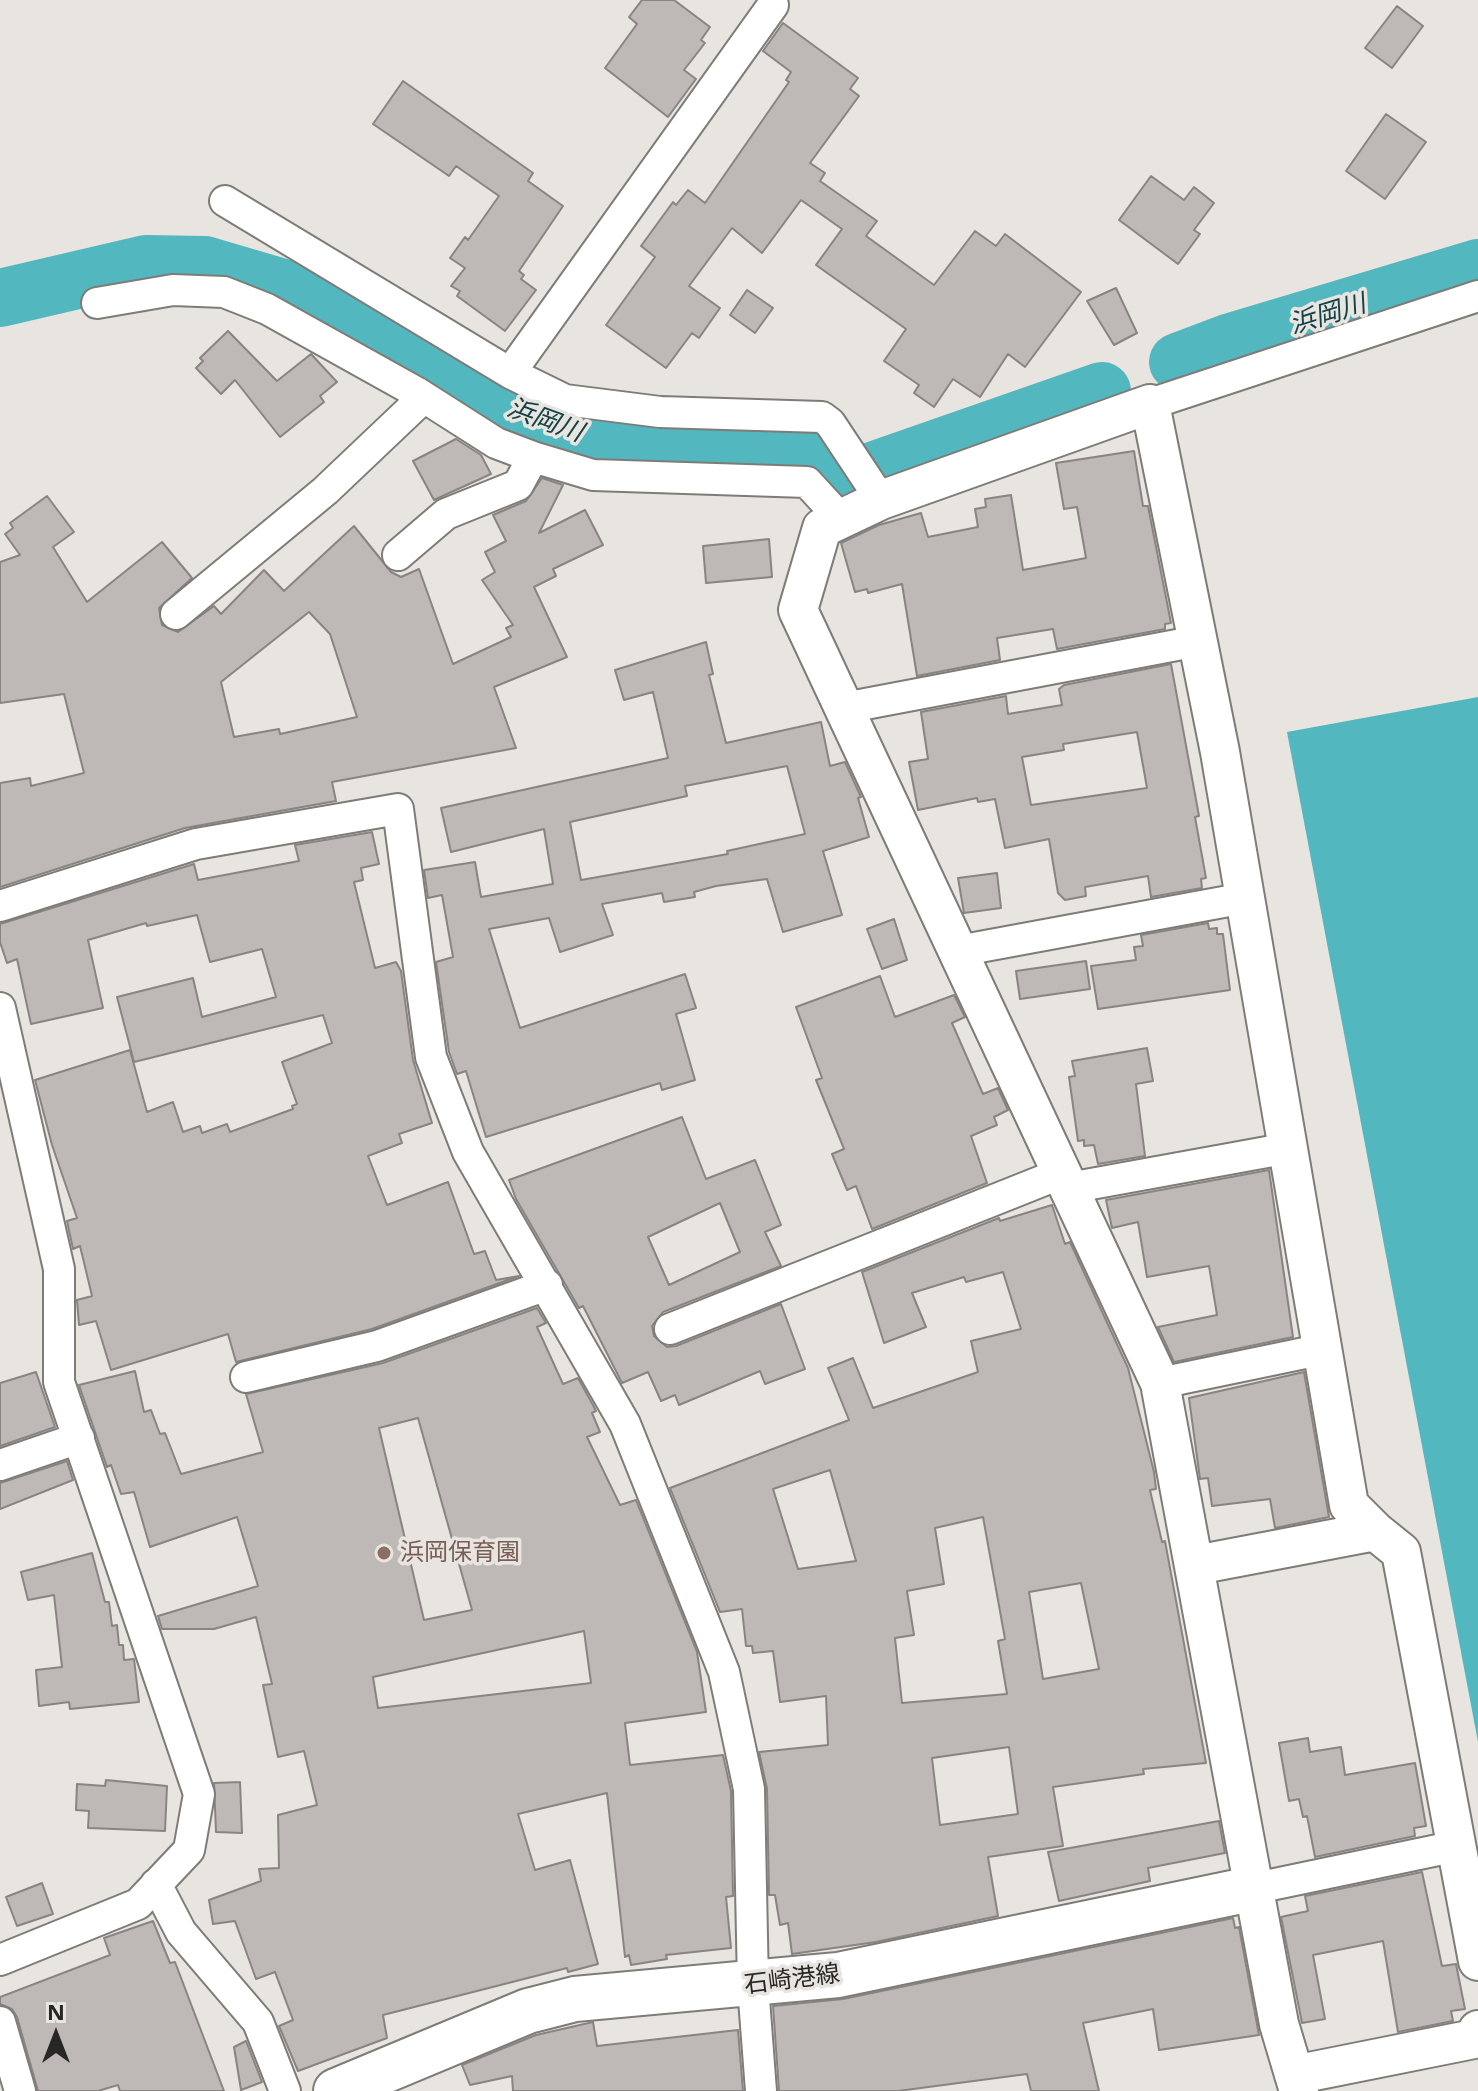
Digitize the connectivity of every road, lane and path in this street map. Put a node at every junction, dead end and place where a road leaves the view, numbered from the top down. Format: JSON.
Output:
{"nodes":[{"id":1,"x":773,"y":5,"type":"dead end"},
{"id":2,"x":225,"y":201,"type":"dead end"},
{"id":3,"x":1478,"y":296,"type":"edge"},
{"id":4,"x":97,"y":303,"type":"dead end"},
{"id":5,"x":510,"y":373,"type":"junction"},
{"id":6,"x":424,"y":397,"type":"junction"},
{"id":7,"x":1150,"y":404,"type":"junction"},
{"id":8,"x":533,"y":457,"type":"junction"},
{"id":9,"x":881,"y":500,"type":"junction"},
{"id":10,"x":841,"y":519,"type":"junction"},
{"id":11,"x":398,"y":555,"type":"dead end"},
{"id":12,"x":176,"y":614,"type":"dead end"},
{"id":13,"x":1198,"y":641,"type":"junction"},
{"id":14,"x":844,"y":708,"type":"junction"},
{"id":15,"x":1245,"y":898,"type":"junction"},
{"id":16,"x":0,"y":906,"type":"edge"},
{"id":17,"x":958,"y":951,"type":"junction"},
{"id":18,"x":0,"y":1008,"type":"edge"},
{"id":19,"x":1289,"y":1148,"type":"junction"},
{"id":20,"x":1066,"y":1180,"type":"junction"},
{"id":21,"x":547,"y":1285,"type":"junction"},
{"id":22,"x":670,"y":1329,"type":"dead end"},
{"id":23,"x":1324,"y":1349,"type":"junction"},
{"id":24,"x":246,"y":1377,"type":"dead end"},
{"id":25,"x":1160,"y":1383,"type":"junction"},
{"id":26,"x":79,"y":1438,"type":"junction"},
{"id":27,"x":0,"y":1465,"type":"edge"},
{"id":28,"x":1375,"y":1531,"type":"junction"},
{"id":29,"x":1196,"y":1565,"type":"junction"},
{"id":30,"x":1457,"y":1846,"type":"junction"},
{"id":31,"x":156,"y":1884,"type":"junction"},
{"id":32,"x":1256,"y":1888,"type":"junction"},
{"id":33,"x":0,"y":1960,"type":"edge"},
{"id":34,"x":1478,"y":1961,"type":"edge"},
{"id":35,"x":753,"y":1986,"type":"junction"},
{"id":36,"x":0,"y":2022,"type":"edge"},
{"id":37,"x":1478,"y":2030,"type":"edge"},
{"id":38,"x":1296,"y":2083,"type":"edge"},
{"id":39,"x":20,"y":2091,"type":"edge"},
{"id":40,"x":285,"y":2091,"type":"edge"},
{"id":41,"x":336,"y":2091,"type":"edge"},
{"id":42,"x":761,"y":2091,"type":"edge"}],
"edges":[{"from":1,"to":5,"type":"street"},
{"from":2,"to":5,"type":"street"},
{"from":3,"to":7,"type":"street"},
{"from":4,"to":6,"type":"street"},
{"from":5,"to":9,"type":"street"},
{"from":6,"to":8,"type":"street"},
{"from":6,"to":12,"type":"street"},
{"from":7,"to":9,"type":"street"},
{"from":7,"to":13,"type":"street"},
{"from":8,"to":10,"type":"street"},
{"from":8,"to":11,"type":"street"},
{"from":9,"to":10,"type":"street"},
{"from":10,"to":14,"type":"street"},
{"from":13,"to":14,"type":"street"},
{"from":13,"to":15,"type":"street"},
{"from":14,"to":17,"type":"street"},
{"from":15,"to":17,"type":"street"},
{"from":15,"to":19,"type":"street"},
{"from":16,"to":21,"type":"street"},
{"from":17,"to":20,"type":"street"},
{"from":18,"to":26,"type":"street"},
{"from":19,"to":20,"type":"street"},
{"from":19,"to":23,"type":"street"},
{"from":20,"to":22,"type":"street"},
{"from":20,"to":25,"type":"street"},
{"from":21,"to":24,"type":"street"},
{"from":21,"to":35,"type":"street"},
{"from":23,"to":25,"type":"street"},
{"from":23,"to":28,"type":"street"},
{"from":25,"to":29,"type":"street"},
{"from":26,"to":27,"type":"street"},
{"from":26,"to":31,"type":"street"},
{"from":28,"to":29,"type":"street"},
{"from":28,"to":30,"type":"street"},
{"from":29,"to":32,"type":"street"},
{"from":30,"to":32,"type":"street"},
{"from":30,"to":34,"type":"street"},
{"from":31,"to":33,"type":"street"},
{"from":31,"to":40,"type":"street"},
{"from":32,"to":35,"type":"main road","name":"石崎港線"},
{"from":32,"to":38,"type":"street"},
{"from":35,"to":41,"type":"main road","name":"石崎港線"},
{"from":35,"to":42,"type":"street"},
{"from":36,"to":39,"type":"street"},
{"from":37,"to":38,"type":"street"}]}
